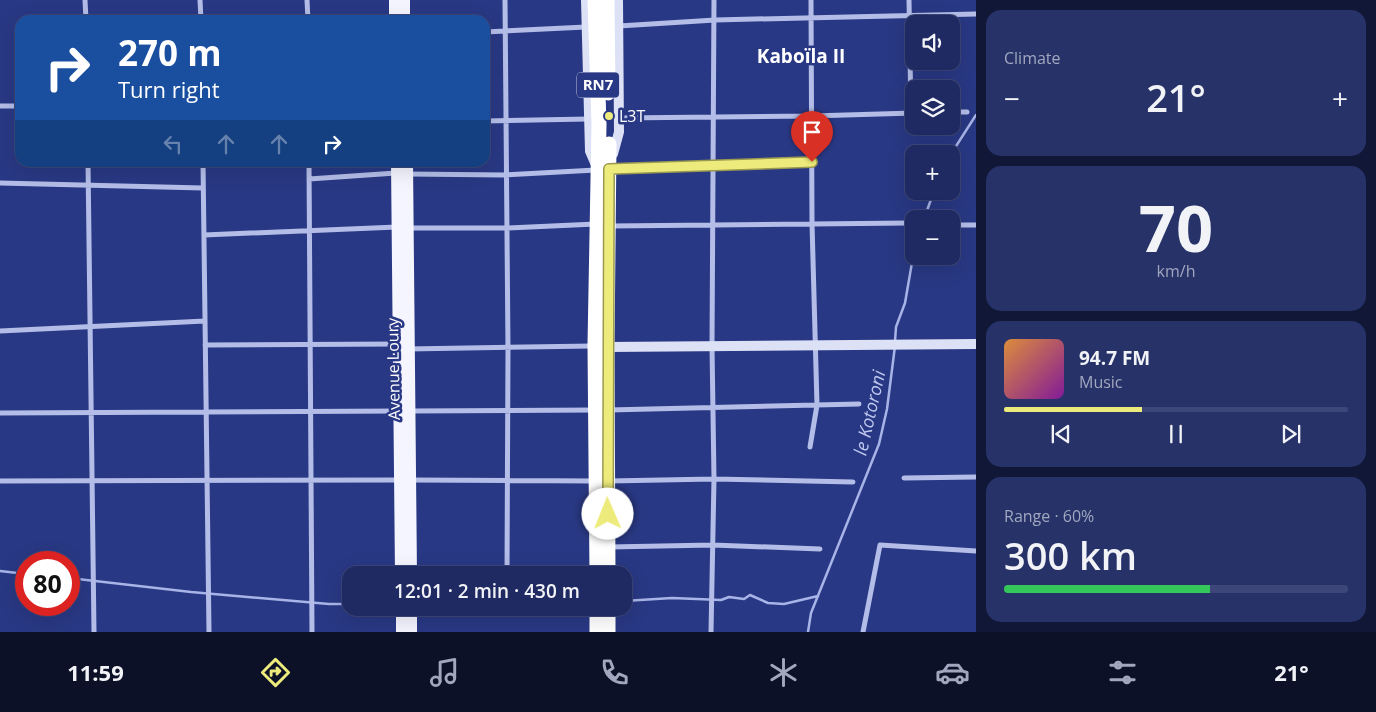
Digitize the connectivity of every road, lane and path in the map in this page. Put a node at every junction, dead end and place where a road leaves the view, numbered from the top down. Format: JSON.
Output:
{"nodes":[{"id":1,"x":86,"y":0,"type":"edge"},
{"id":2,"x":200,"y":0,"type":"edge"},
{"id":3,"x":307,"y":0,"type":"edge"},
{"id":4,"x":395,"y":0,"type":"edge"},
{"id":5,"x":404,"y":0,"type":"edge"},
{"id":6,"x":505,"y":0,"type":"edge"},
{"id":7,"x":586,"y":0,"type":"edge"},
{"id":8,"x":595,"y":0,"type":"edge"},
{"id":9,"x":607,"y":0,"type":"edge"},
{"id":10,"x":618,"y":0,"type":"edge"},
{"id":11,"x":714,"y":0,"type":"edge"},
{"id":12,"x":811,"y":0,"type":"edge"},
{"id":13,"x":910,"y":0,"type":"edge"},
{"id":14,"x":976,"y":14,"type":"edge"},
{"id":15,"x":86,"y":15,"type":"edge"},
{"id":16,"x":200,"y":15,"type":"edge"},
{"id":17,"x":308,"y":15,"type":"edge"},
{"id":18,"x":395,"y":15,"type":"edge"},
{"id":19,"x":404,"y":15,"type":"edge"},
{"id":20,"x":910,"y":15,"type":"edge"},
{"id":21,"x":954,"y":15,"type":"edge"},
{"id":22,"x":905,"y":17,"type":"edge"},
{"id":23,"x":810,"y":18,"type":"junction"},
{"id":24,"x":715,"y":20,"type":"junction"},
{"id":25,"x":619,"y":26,"type":"junction"},
{"id":26,"x":586,"y":27,"type":"junction"},
{"id":27,"x":506,"y":31,"type":"junction"},
{"id":28,"x":490,"y":32,"type":"edge"},
{"id":29,"x":0,"y":106,"type":"edge"},
{"id":30,"x":15,"y":106,"type":"edge"},
{"id":31,"x":960,"y":112,"type":"edge"},
{"id":32,"x":967,"y":112,"type":"dead end"},
{"id":33,"x":905,"y":113,"type":"edge"},
{"id":34,"x":714,"y":116,"type":"junction"},
{"id":35,"x":811,"y":116,"type":"junction"},
{"id":36,"x":619,"y":118,"type":"junction"},
{"id":37,"x":588,"y":119,"type":"junction"},
{"id":38,"x":490,"y":121,"type":"edge"},
{"id":39,"x":506,"y":121,"type":"junction"},
{"id":40,"x":812,"y":162,"type":"junction"},
{"id":41,"x":715,"y":166,"type":"junction"},
{"id":42,"x":88,"y":167,"type":"edge"},
{"id":43,"x":202,"y":167,"type":"edge"},
{"id":44,"x":309,"y":167,"type":"edge"},
{"id":45,"x":402,"y":168,"type":"edge"},
{"id":46,"x":604,"y":170,"type":"junction"},
{"id":47,"x":505,"y":175,"type":"junction"},
{"id":48,"x":309,"y":179,"type":"junction"},
{"id":49,"x":0,"y":183,"type":"edge"},
{"id":50,"x":88,"y":184,"type":"junction"},
{"id":51,"x":203,"y":188,"type":"junction"},
{"id":52,"x":812,"y":223,"type":"junction"},
{"id":53,"x":905,"y":223,"type":"edge"},
{"id":54,"x":714,"y":224,"type":"junction"},
{"id":55,"x":603,"y":225,"type":"junction"},
{"id":56,"x":960,"y":225,"type":"edge"},
{"id":57,"x":976,"y":225,"type":"edge"},
{"id":58,"x":402,"y":227,"type":"junction"},
{"id":59,"x":506,"y":228,"type":"junction"},
{"id":60,"x":309,"y":230,"type":"junction"},
{"id":61,"x":204,"y":235,"type":"junction"},
{"id":62,"x":205,"y":321,"type":"junction"},
{"id":63,"x":89,"y":326,"type":"junction"},
{"id":64,"x":0,"y":331,"type":"edge"},
{"id":65,"x":815,"y":344,"type":"junction"},
{"id":66,"x":976,"y":344,"type":"edge"},
{"id":67,"x":310,"y":345,"type":"junction"},
{"id":68,"x":205,"y":346,"type":"junction"},
{"id":69,"x":404,"y":346,"type":"junction"},
{"id":70,"x":601,"y":346,"type":"junction"},
{"id":71,"x":712,"y":346,"type":"junction"},
{"id":72,"x":508,"y":349,"type":"junction"},
{"id":73,"x":817,"y":404,"type":"junction"},
{"id":74,"x":859,"y":404,"type":"dead end"},
{"id":75,"x":714,"y":407,"type":"junction"},
{"id":76,"x":507,"y":410,"type":"junction"},
{"id":77,"x":601,"y":410,"type":"junction"},
{"id":78,"x":405,"y":411,"type":"junction"},
{"id":79,"x":311,"y":412,"type":"junction"},
{"id":80,"x":0,"y":413,"type":"edge"},
{"id":81,"x":207,"y":413,"type":"junction"},
{"id":82,"x":90,"y":414,"type":"junction"},
{"id":83,"x":810,"y":447,"type":"dead end"},
{"id":84,"x":976,"y":477,"type":"edge"},
{"id":85,"x":904,"y":478,"type":"dead end"},
{"id":86,"x":714,"y":479,"type":"junction"},
{"id":87,"x":92,"y":480,"type":"junction"},
{"id":88,"x":207,"y":480,"type":"junction"},
{"id":89,"x":405,"y":480,"type":"junction"},
{"id":90,"x":507,"y":480,"type":"junction"},
{"id":91,"x":0,"y":481,"type":"edge"},
{"id":92,"x":310,"y":481,"type":"junction"},
{"id":93,"x":602,"y":481,"type":"junction"},
{"id":94,"x":853,"y":482,"type":"dead end"},
{"id":95,"x":713,"y":545,"type":"junction"},
{"id":96,"x":608,"y":547,"type":"junction"},
{"id":97,"x":820,"y":549,"type":"dead end"},
{"id":98,"x":976,"y":550,"type":"edge"},
{"id":99,"x":401,"y":566,"type":"edge"},
{"id":100,"x":410,"y":566,"type":"edge"},
{"id":101,"x":508,"y":566,"type":"edge"},
{"id":102,"x":597,"y":566,"type":"edge"},
{"id":103,"x":608,"y":566,"type":"edge"},
{"id":104,"x":402,"y":616,"type":"edge"},
{"id":105,"x":411,"y":616,"type":"edge"},
{"id":106,"x":601,"y":616,"type":"edge"},
{"id":107,"x":604,"y":616,"type":"edge"},
{"id":108,"x":94,"y":632,"type":"edge"},
{"id":109,"x":209,"y":632,"type":"edge"},
{"id":110,"x":312,"y":632,"type":"edge"},
{"id":111,"x":402,"y":632,"type":"edge"},
{"id":112,"x":411,"y":632,"type":"edge"},
{"id":113,"x":597,"y":632,"type":"edge"},
{"id":114,"x":608,"y":632,"type":"edge"},
{"id":115,"x":711,"y":632,"type":"edge"},
{"id":116,"x":863,"y":632,"type":"edge"}],
"edges":[{"from":1,"to":15,"type":"street"},
{"from":2,"to":16,"type":"street"},
{"from":3,"to":17,"type":"street"},
{"from":4,"to":18,"type":"main road"},
{"from":5,"to":19,"type":"main road"},
{"from":6,"to":27,"type":"street"},
{"from":7,"to":26,"type":"street"},
{"from":8,"to":46,"type":"highway","number":"RN7"},
{"from":9,"to":46,"type":"highway","number":"RN7"},
{"from":10,"to":25,"type":"street"},
{"from":11,"to":24,"type":"street"},
{"from":12,"to":23,"type":"street"},
{"from":13,"to":20,"type":"street"},
{"from":14,"to":21,"type":"street"},
{"from":22,"to":23,"type":"street"},
{"from":23,"to":24,"type":"street"},
{"from":23,"to":35,"type":"street"},
{"from":24,"to":25,"type":"street"},
{"from":24,"to":34,"type":"street"},
{"from":25,"to":36,"type":"street"},
{"from":26,"to":27,"type":"street"},
{"from":26,"to":37,"type":"street"},
{"from":27,"to":28,"type":"street"},
{"from":27,"to":39,"type":"street"},
{"from":29,"to":30,"type":"street"},
{"from":31,"to":32,"type":"street"},
{"from":33,"to":35,"type":"street"},
{"from":34,"to":35,"type":"street"},
{"from":34,"to":36,"type":"street"},
{"from":34,"to":41,"type":"street"},
{"from":35,"to":40,"type":"street"},
{"from":36,"to":46,"type":"street"},
{"from":37,"to":39,"type":"street"},
{"from":37,"to":46,"type":"street"},
{"from":38,"to":39,"type":"street"},
{"from":39,"to":47,"type":"street"},
{"from":40,"to":41,"type":"street"},
{"from":40,"to":52,"type":"street"},
{"from":41,"to":46,"type":"street"},
{"from":41,"to":54,"type":"street"},
{"from":42,"to":50,"type":"street"},
{"from":43,"to":51,"type":"street"},
{"from":44,"to":48,"type":"street"},
{"from":45,"to":47,"type":"street"},
{"from":45,"to":48,"type":"street"},
{"from":45,"to":58,"type":"main road","name":"Avenue Loury"},
{"from":46,"to":47,"type":"street"},
{"from":46,"to":55,"type":"highway","number":"RN7"},
{"from":47,"to":59,"type":"street"},
{"from":48,"to":60,"type":"street"},
{"from":49,"to":50,"type":"street"},
{"from":50,"to":51,"type":"street"},
{"from":50,"to":63,"type":"street"},
{"from":51,"to":61,"type":"street"},
{"from":52,"to":53,"type":"street"},
{"from":52,"to":54,"type":"street"},
{"from":52,"to":65,"type":"street"},
{"from":54,"to":55,"type":"street"},
{"from":54,"to":71,"type":"street"},
{"from":55,"to":59,"type":"street"},
{"from":55,"to":70,"type":"highway","number":"RN7"},
{"from":56,"to":57,"type":"street"},
{"from":58,"to":59,"type":"street"},
{"from":58,"to":60,"type":"street"},
{"from":58,"to":69,"type":"main road","name":"Avenue Loury"},
{"from":59,"to":72,"type":"street"},
{"from":60,"to":61,"type":"street"},
{"from":60,"to":67,"type":"street"},
{"from":61,"to":62,"type":"street"},
{"from":62,"to":63,"type":"street"},
{"from":62,"to":68,"type":"street"},
{"from":63,"to":64,"type":"street"},
{"from":63,"to":82,"type":"street"},
{"from":65,"to":66,"type":"street"},
{"from":65,"to":71,"type":"street"},
{"from":65,"to":73,"type":"street"},
{"from":67,"to":68,"type":"street"},
{"from":67,"to":69,"type":"street"},
{"from":67,"to":79,"type":"street"},
{"from":68,"to":81,"type":"street"},
{"from":69,"to":72,"type":"street"},
{"from":69,"to":78,"type":"main road","name":"Avenue Loury"},
{"from":70,"to":71,"type":"street"},
{"from":70,"to":72,"type":"street"},
{"from":70,"to":77,"type":"highway","number":"RN7"},
{"from":71,"to":75,"type":"street"},
{"from":72,"to":76,"type":"street"},
{"from":73,"to":74,"type":"street"},
{"from":73,"to":75,"type":"street"},
{"from":73,"to":83,"type":"street"},
{"from":75,"to":77,"type":"street"},
{"from":75,"to":86,"type":"street"},
{"from":76,"to":77,"type":"street"},
{"from":76,"to":78,"type":"street"},
{"from":76,"to":90,"type":"street"},
{"from":77,"to":93,"type":"highway","number":"RN7"},
{"from":78,"to":79,"type":"street"},
{"from":78,"to":89,"type":"main road","name":"Avenue Loury"},
{"from":79,"to":81,"type":"street"},
{"from":79,"to":92,"type":"street"},
{"from":80,"to":82,"type":"street"},
{"from":81,"to":82,"type":"street"},
{"from":81,"to":88,"type":"street"},
{"from":82,"to":87,"type":"street"},
{"from":84,"to":85,"type":"street"},
{"from":86,"to":93,"type":"street"},
{"from":86,"to":94,"type":"street"},
{"from":86,"to":95,"type":"street"},
{"from":87,"to":88,"type":"street"},
{"from":87,"to":91,"type":"street"},
{"from":87,"to":108,"type":"street"},
{"from":88,"to":92,"type":"street"},
{"from":88,"to":109,"type":"street"},
{"from":89,"to":90,"type":"street"},
{"from":89,"to":92,"type":"street"},
{"from":89,"to":99,"type":"main road","name":"Avenue Loury"},
{"from":89,"to":100,"type":"main road","name":"Avenue Loury"},
{"from":90,"to":93,"type":"street"},
{"from":90,"to":101,"type":"street"},
{"from":92,"to":110,"type":"street"},
{"from":93,"to":96,"type":"highway","number":"RN7"},
{"from":93,"to":102,"type":"highway","number":"RN7"},
{"from":95,"to":96,"type":"street"},
{"from":95,"to":97,"type":"street"},
{"from":95,"to":115,"type":"street"},
{"from":96,"to":103,"type":"highway","number":"RN7"},
{"from":98,"to":116,"type":"street"},
{"from":104,"to":111,"type":"main road"},
{"from":105,"to":112,"type":"main road"},
{"from":106,"to":113,"type":"highway"},
{"from":107,"to":114,"type":"highway"}]}
